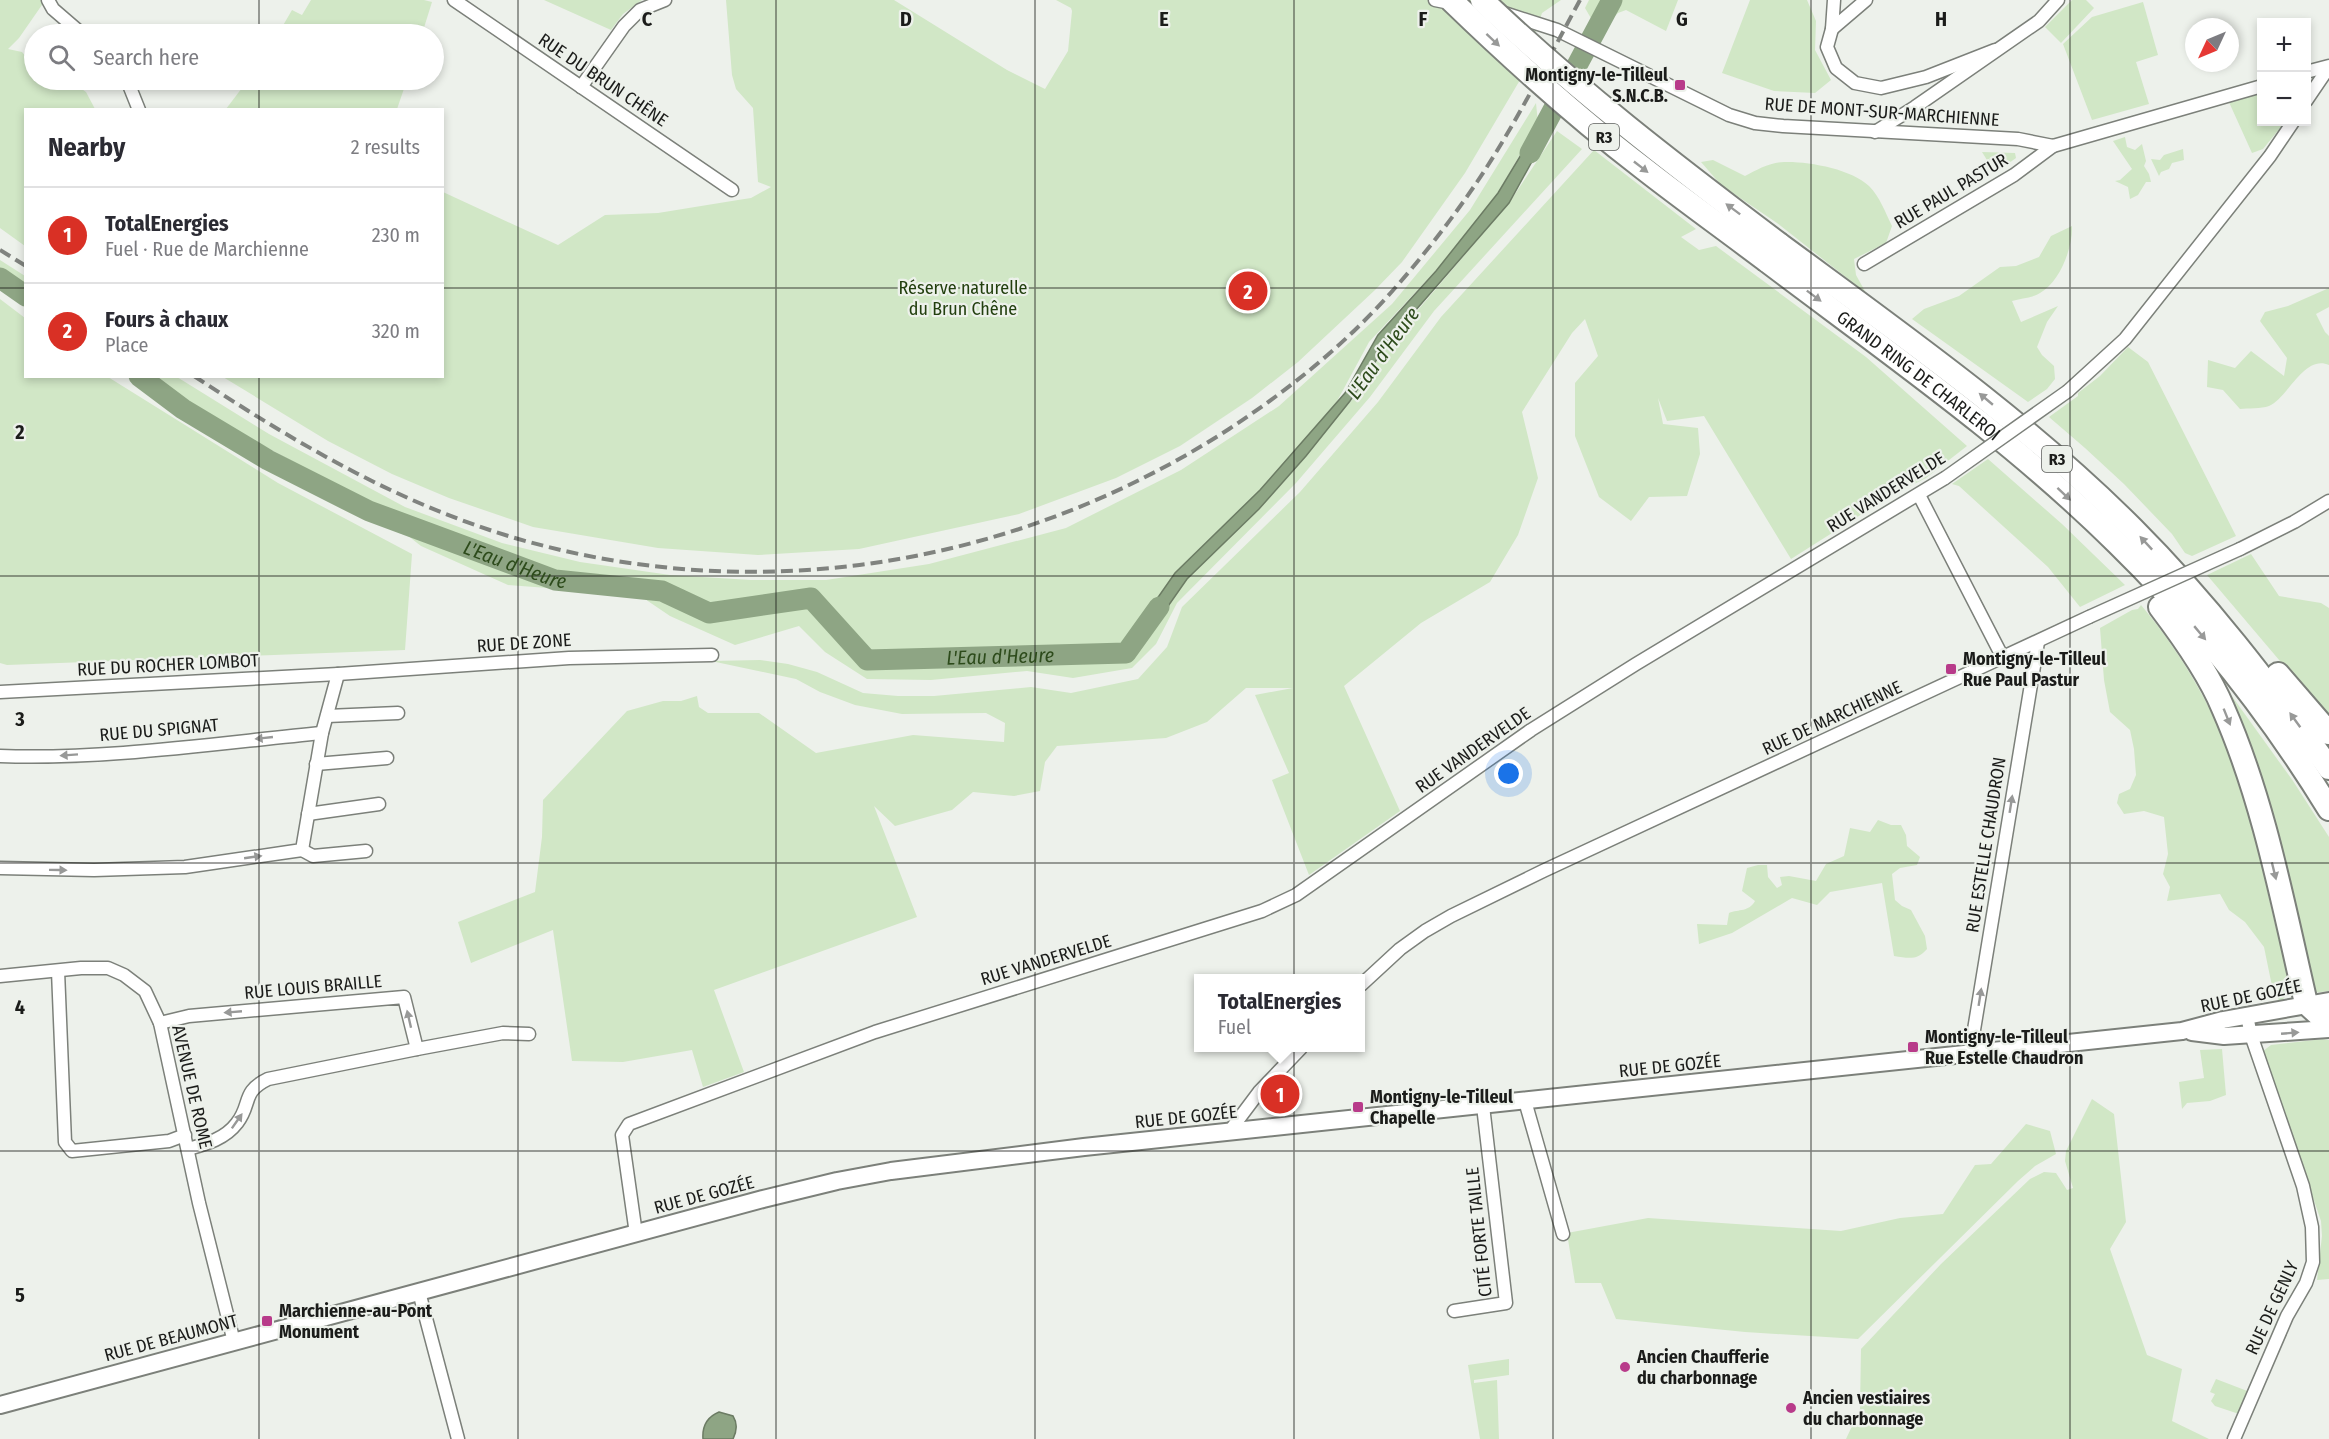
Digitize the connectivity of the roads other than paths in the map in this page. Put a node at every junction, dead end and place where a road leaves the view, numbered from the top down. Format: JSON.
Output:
{"nodes":[{"id":1,"x":48,"y":0,"type":"edge"},
{"id":2,"x":454,"y":0,"type":"edge"},
{"id":3,"x":665,"y":0,"type":"edge"},
{"id":4,"x":1482,"y":0,"type":"edge"},
{"id":5,"x":1834,"y":0,"type":"edge"},
{"id":6,"x":1866,"y":0,"type":"edge"},
{"id":7,"x":2058,"y":0,"type":"edge"},
{"id":8,"x":1443,"y":1,"type":"edge"},
{"id":9,"x":70,"y":24,"type":"edge"},
{"id":10,"x":1832,"y":29,"type":"junction"},
{"id":11,"x":1995,"y":50,"type":"junction"},
{"id":12,"x":2329,"y":67,"type":"edge"},
{"id":13,"x":2311,"y":71,"type":"edge"},
{"id":14,"x":581,"y":87,"type":"junction"},
{"id":15,"x":2257,"y":87,"type":"edge"},
{"id":16,"x":131,"y":90,"type":"edge"},
{"id":17,"x":2311,"y":95,"type":"edge"},
{"id":18,"x":138,"y":108,"type":"edge"},
{"id":19,"x":2290,"y":126,"type":"edge"},
{"id":20,"x":1875,"y":132,"type":"junction"},
{"id":21,"x":2053,"y":146,"type":"junction"},
{"id":22,"x":732,"y":190,"type":"dead end"},
{"id":23,"x":1773,"y":253,"type":"junction"},
{"id":24,"x":1864,"y":264,"type":"dead end"},
{"id":25,"x":1919,"y":495,"type":"junction"},
{"id":26,"x":2329,"y":501,"type":"edge"},
{"id":27,"x":2118,"y":543,"type":"junction"},
{"id":28,"x":2214,"y":617,"type":"junction"},
{"id":29,"x":2038,"y":642,"type":"junction"},
{"id":30,"x":712,"y":655,"type":"dead end"},
{"id":31,"x":2002,"y":658,"type":"junction"},
{"id":32,"x":338,"y":674,"type":"junction"},
{"id":33,"x":0,"y":692,"type":"edge"},
{"id":34,"x":398,"y":714,"type":"dead end"},
{"id":35,"x":327,"y":716,"type":"junction"},
{"id":36,"x":322,"y":733,"type":"junction"},
{"id":37,"x":2329,"y":733,"type":"edge"},
{"id":38,"x":0,"y":756,"type":"edge"},
{"id":39,"x":387,"y":758,"type":"dead end"},
{"id":40,"x":316,"y":764,"type":"junction"},
{"id":41,"x":2329,"y":768,"type":"edge"},
{"id":42,"x":379,"y":804,"type":"dead end"},
{"id":43,"x":2329,"y":809,"type":"edge"},
{"id":44,"x":308,"y":814,"type":"junction"},
{"id":45,"x":302,"y":850,"type":"junction"},
{"id":46,"x":366,"y":851,"type":"dead end"},
{"id":47,"x":0,"y":868,"type":"edge"},
{"id":48,"x":58,"y":971,"type":"junction"},
{"id":49,"x":0,"y":976,"type":"edge"},
{"id":50,"x":1365,"y":981,"type":"edge"},
{"id":51,"x":2329,"y":1001,"type":"edge"},
{"id":52,"x":2306,"y":1003,"type":"junction"},
{"id":53,"x":2247,"y":1016,"type":"junction"},
{"id":54,"x":159,"y":1023,"type":"junction"},
{"id":55,"x":2329,"y":1024,"type":"edge"},
{"id":56,"x":2329,"y":1029,"type":"edge"},
{"id":57,"x":2182,"y":1031,"type":"junction"},
{"id":58,"x":528,"y":1034,"type":"dead end"},
{"id":59,"x":2251,"y":1035,"type":"junction"},
{"id":60,"x":417,"y":1049,"type":"junction"},
{"id":61,"x":1295,"y":1052,"type":"edge"},
{"id":62,"x":1970,"y":1054,"type":"junction"},
{"id":63,"x":1525,"y":1101,"type":"junction"},
{"id":64,"x":1483,"y":1106,"type":"junction"},
{"id":65,"x":1229,"y":1132,"type":"junction"},
{"id":66,"x":185,"y":1135,"type":"junction"},
{"id":67,"x":188,"y":1149,"type":"junction"},
{"id":68,"x":636,"y":1234,"type":"junction"},
{"id":69,"x":1563,"y":1234,"type":"dead end"},
{"id":70,"x":561,"y":1254,"type":"joint"},
{"id":71,"x":418,"y":1292,"type":"junction"},
{"id":72,"x":1454,"y":1311,"type":"dead end"},
{"id":73,"x":234,"y":1342,"type":"junction"},
{"id":74,"x":0,"y":1405,"type":"edge"},
{"id":75,"x":458,"y":1439,"type":"edge"},
{"id":76,"x":2234,"y":1439,"type":"edge"}],
"edges":[{"from":1,"to":9,"type":"street"},
{"from":2,"to":14,"type":"street","name":"RUE DU BRUN CHÊNE"},
{"from":3,"to":14,"type":"street"},
{"from":23,"to":4,"type":"highway","name":"GRAND RING DE CHARLEROI","number":"R3","one_way":true,"bridge":true},
{"from":5,"to":10,"type":"street"},
{"from":6,"to":10,"type":"street"},
{"from":7,"to":11,"type":"street"},
{"from":8,"to":20,"type":"street","name":"RUE DE MONT-SUR-MARCHIENNE"},
{"from":8,"to":23,"type":"highway","name":"GRAND RING DE CHARLEROI","number":"R3","one_way":true,"bridge":true},
{"from":10,"to":11,"type":"street"},
{"from":11,"to":20,"type":"street"},
{"from":12,"to":13,"type":"street"},
{"from":12,"to":17,"type":"street"},
{"from":14,"to":22,"type":"street","name":"RUE DU BRUN CHÊNE"},
{"from":15,"to":21,"type":"street","name":"RUE DE MONT-SUR-MARCHIENNE"},
{"from":16,"to":18,"type":"street"},
{"from":19,"to":25,"type":"street","name":"RUE VANDERVELDE","bridge":true},
{"from":20,"to":21,"type":"street","name":"RUE DE MONT-SUR-MARCHIENNE"},
{"from":21,"to":24,"type":"street","name":"RUE PAUL PASTUR"},
{"from":23,"to":27,"type":"highway","name":"GRAND RING DE CHARLEROI","number":"R3","one_way":true},
{"from":28,"to":23,"type":"highway","name":"GRAND RING DE CHARLEROI","number":"R3","one_way":true},
{"from":25,"to":31,"type":"street"},
{"from":25,"to":68,"type":"street","name":"RUE VANDERVELDE"},
{"from":26,"to":29,"type":"street","name":"RUE DE MARCHIENNE","bridge":true},
{"from":27,"to":43,"type":"highway","name":"GRAND RING DE CHARLEROI","number":"R3","one_way":true},
{"from":27,"to":52,"type":"highway","one_way":true},
{"from":28,"to":37,"type":"highway"},
{"from":41,"to":28,"type":"highway","name":"GRAND RING DE CHARLEROI","number":"R3","one_way":true},
{"from":29,"to":31,"type":"street","name":"RUE DE MARCHIENNE"},
{"from":62,"to":29,"type":"street","name":"RUE ESTELLE CHAUDRON","one_way":true},
{"from":30,"to":32,"type":"street","name":"RUE DE ZONE"},
{"from":31,"to":50,"type":"street","name":"RUE DE MARCHIENNE"},
{"from":32,"to":33,"type":"street","name":"RUE DU ROCHER LOMBOT"},
{"from":32,"to":35,"type":"street"},
{"from":34,"to":35,"type":"street"},
{"from":35,"to":36,"type":"street"},
{"from":36,"to":38,"type":"street","name":"RUE DU SPIGNAT","one_way":true},
{"from":36,"to":40,"type":"street"},
{"from":39,"to":40,"type":"street"},
{"from":40,"to":44,"type":"street"},
{"from":42,"to":44,"type":"street"},
{"from":44,"to":45,"type":"street"},
{"from":45,"to":46,"type":"street"},
{"from":47,"to":45,"type":"street","one_way":true},
{"from":48,"to":49,"type":"street","name":"AVENUE DE ROME"},
{"from":48,"to":54,"type":"street","name":"AVENUE DE ROME"},
{"from":48,"to":66,"type":"street"},
{"from":51,"to":52,"type":"main road","name":"RUE DE GOZÉE"},
{"from":52,"to":53,"type":"main road","name":"RUE DE GOZÉE"},
{"from":52,"to":55,"type":"highway"},
{"from":53,"to":57,"type":"main road","name":"RUE DE GOZÉE"},
{"from":53,"to":59,"type":"street","name":"RUE DE GENLY"},
{"from":60,"to":54,"type":"street","name":"RUE LOUIS BRAILLE","one_way":true},
{"from":54,"to":66,"type":"street","name":"AVENUE DE ROME"},
{"from":59,"to":56,"type":"main road","name":"RUE DE GOZÉE","one_way":true},
{"from":57,"to":59,"type":"main road","name":"RUE DE GOZÉE"},
{"from":57,"to":62,"type":"main road","name":"RUE DE GOZÉE"},
{"from":58,"to":60,"type":"street"},
{"from":59,"to":76,"type":"street","name":"RUE DE GENLY"},
{"from":67,"to":60,"type":"street","one_way":true},
{"from":61,"to":65,"type":"street"},
{"from":62,"to":63,"type":"main road","name":"RUE DE GOZÉE"},
{"from":63,"to":64,"type":"main road","name":"RUE DE GOZÉE"},
{"from":63,"to":69,"type":"street"},
{"from":64,"to":65,"type":"main road","name":"RUE DE GOZÉE"},
{"from":64,"to":72,"type":"street","name":"CITÉ FORTE TAILLE"},
{"from":65,"to":68,"type":"main road","name":"RUE DE GOZÉE"},
{"from":66,"to":67,"type":"street","name":"AVENUE DE ROME"},
{"from":67,"to":73,"type":"street","name":"AVENUE DE ROME"},
{"from":68,"to":70,"type":"main road","name":"RUE DE GOZÉE"},
{"from":70,"to":71,"type":"main road","name":"RUE DE BEAUMONT"},
{"from":71,"to":73,"type":"main road","name":"RUE DE BEAUMONT"},
{"from":71,"to":75,"type":"street"},
{"from":73,"to":74,"type":"main road","name":"RUE DE BEAUMONT"}]}
